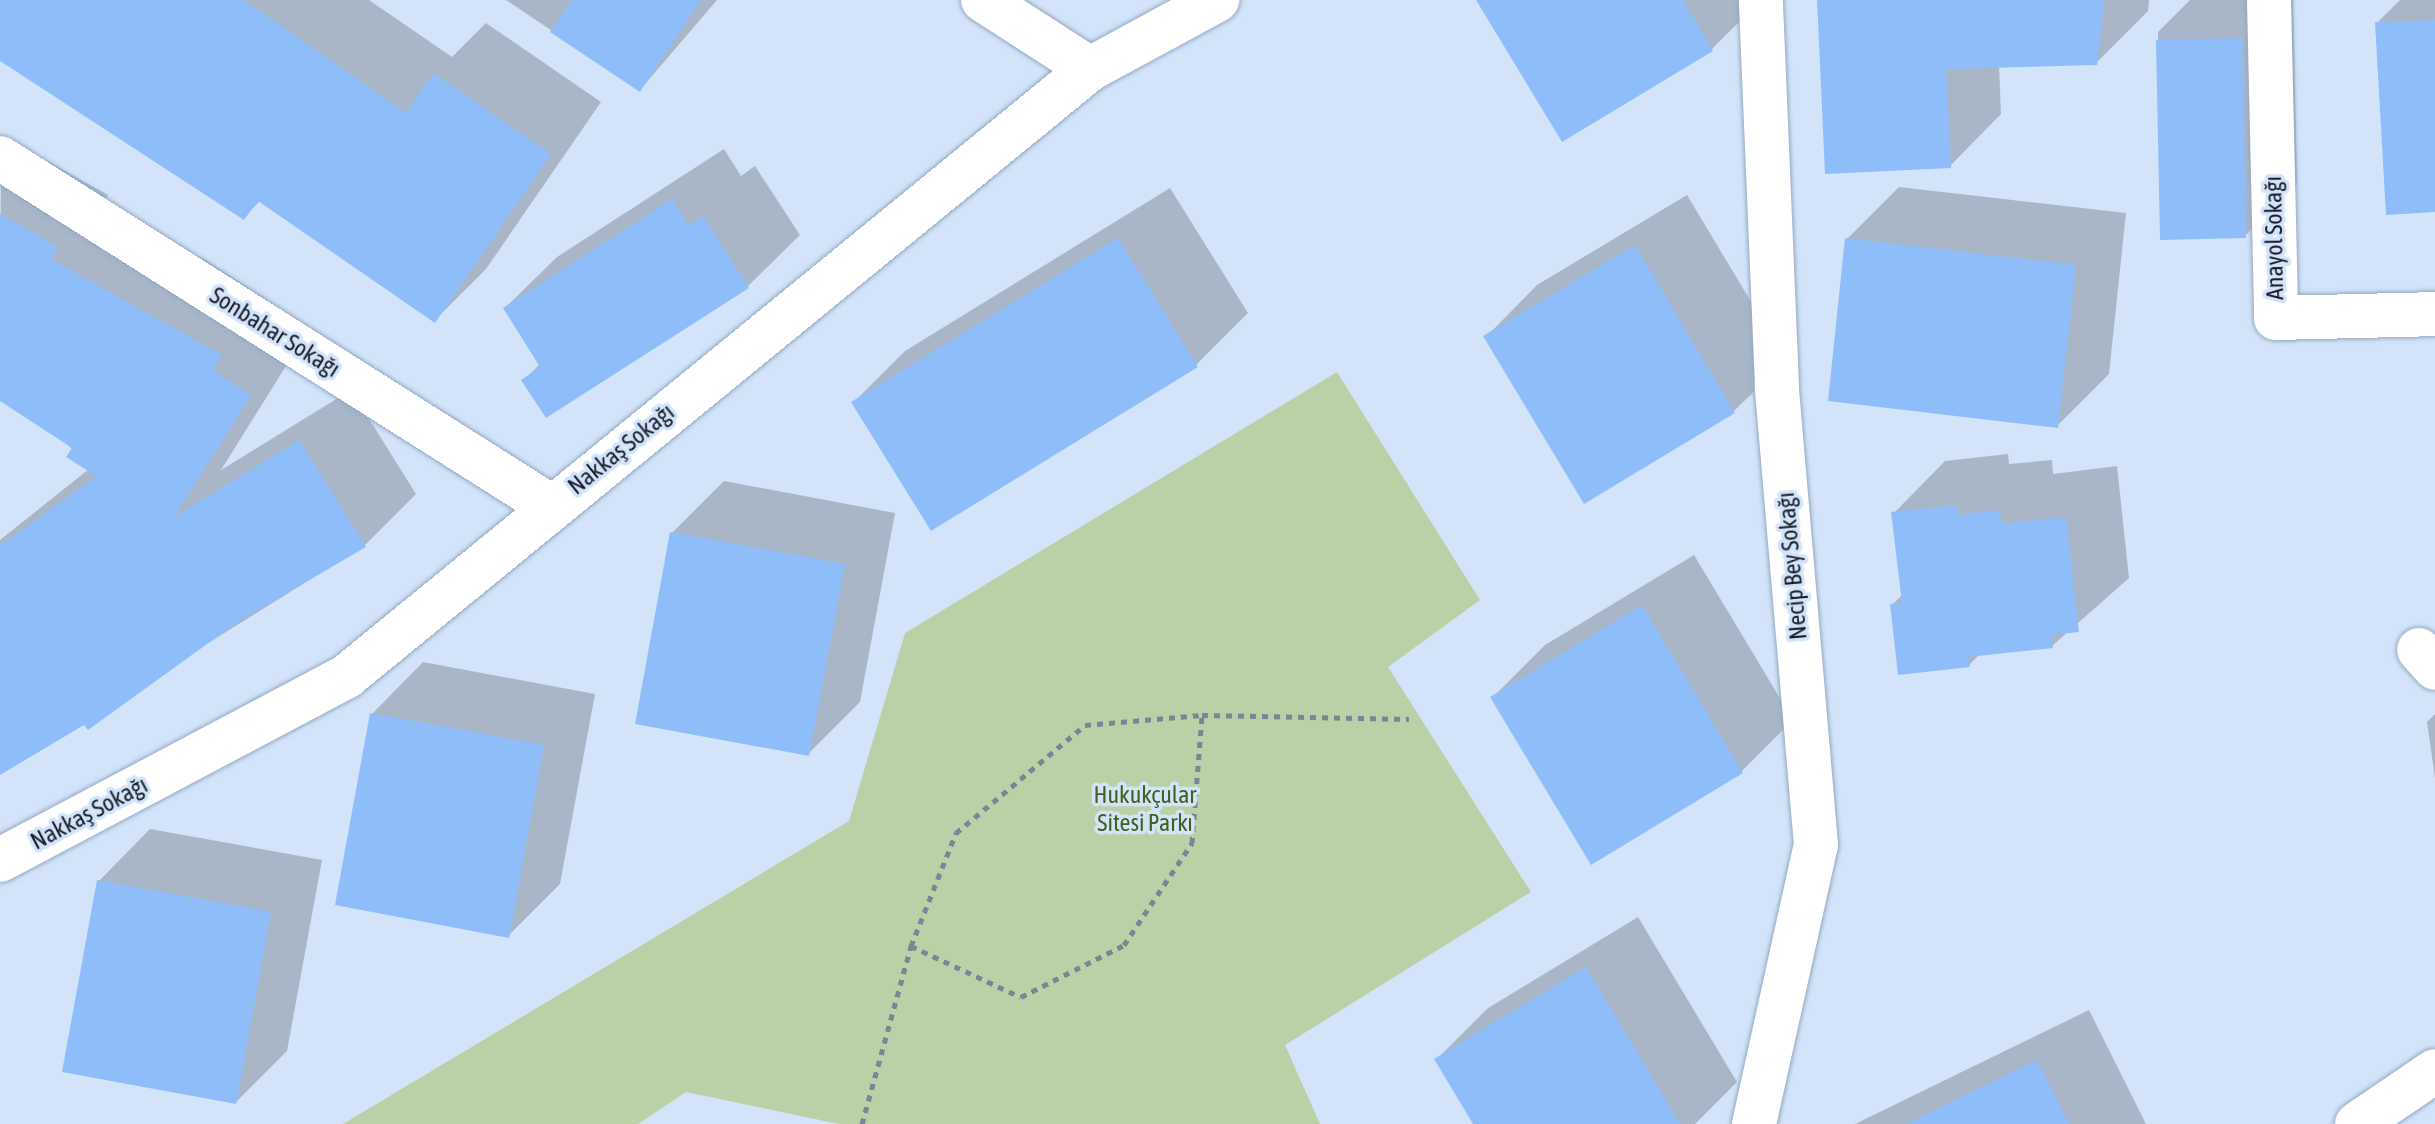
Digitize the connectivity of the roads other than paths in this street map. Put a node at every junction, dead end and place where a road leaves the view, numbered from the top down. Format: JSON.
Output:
{"nodes":[{"id":1,"x":983,"y":0,"type":"edge"},
{"id":2,"x":1217,"y":0,"type":"edge"},
{"id":3,"x":1761,"y":0,"type":"edge"},
{"id":4,"x":2269,"y":0,"type":"edge"},
{"id":5,"x":1090,"y":69,"type":"junction"},
{"id":6,"x":0,"y":158,"type":"edge"},
{"id":7,"x":2435,"y":314,"type":"edge"},
{"id":8,"x":550,"y":506,"type":"junction"},
{"id":9,"x":0,"y":860,"type":"edge"},
{"id":10,"x":2435,"y":1071,"type":"edge"},
{"id":11,"x":1754,"y":1124,"type":"edge"},
{"id":12,"x":2357,"y":1124,"type":"edge"}],
"edges":[{"from":1,"to":5,"type":"street"},
{"from":2,"to":5,"type":"street","name":"Nakkaş Sokağı"},
{"from":3,"to":11,"type":"street","name":"Necip Bey Sokağı"},
{"from":4,"to":7,"type":"street","name":"Anayol Sokağı"},
{"from":5,"to":8,"type":"street","name":"Nakkaş Sokağı"},
{"from":6,"to":8,"type":"street","name":"Sonbahar Sokağı"},
{"from":8,"to":9,"type":"street","name":"Nakkaş Sokağı"},
{"from":10,"to":12,"type":"street"}]}
